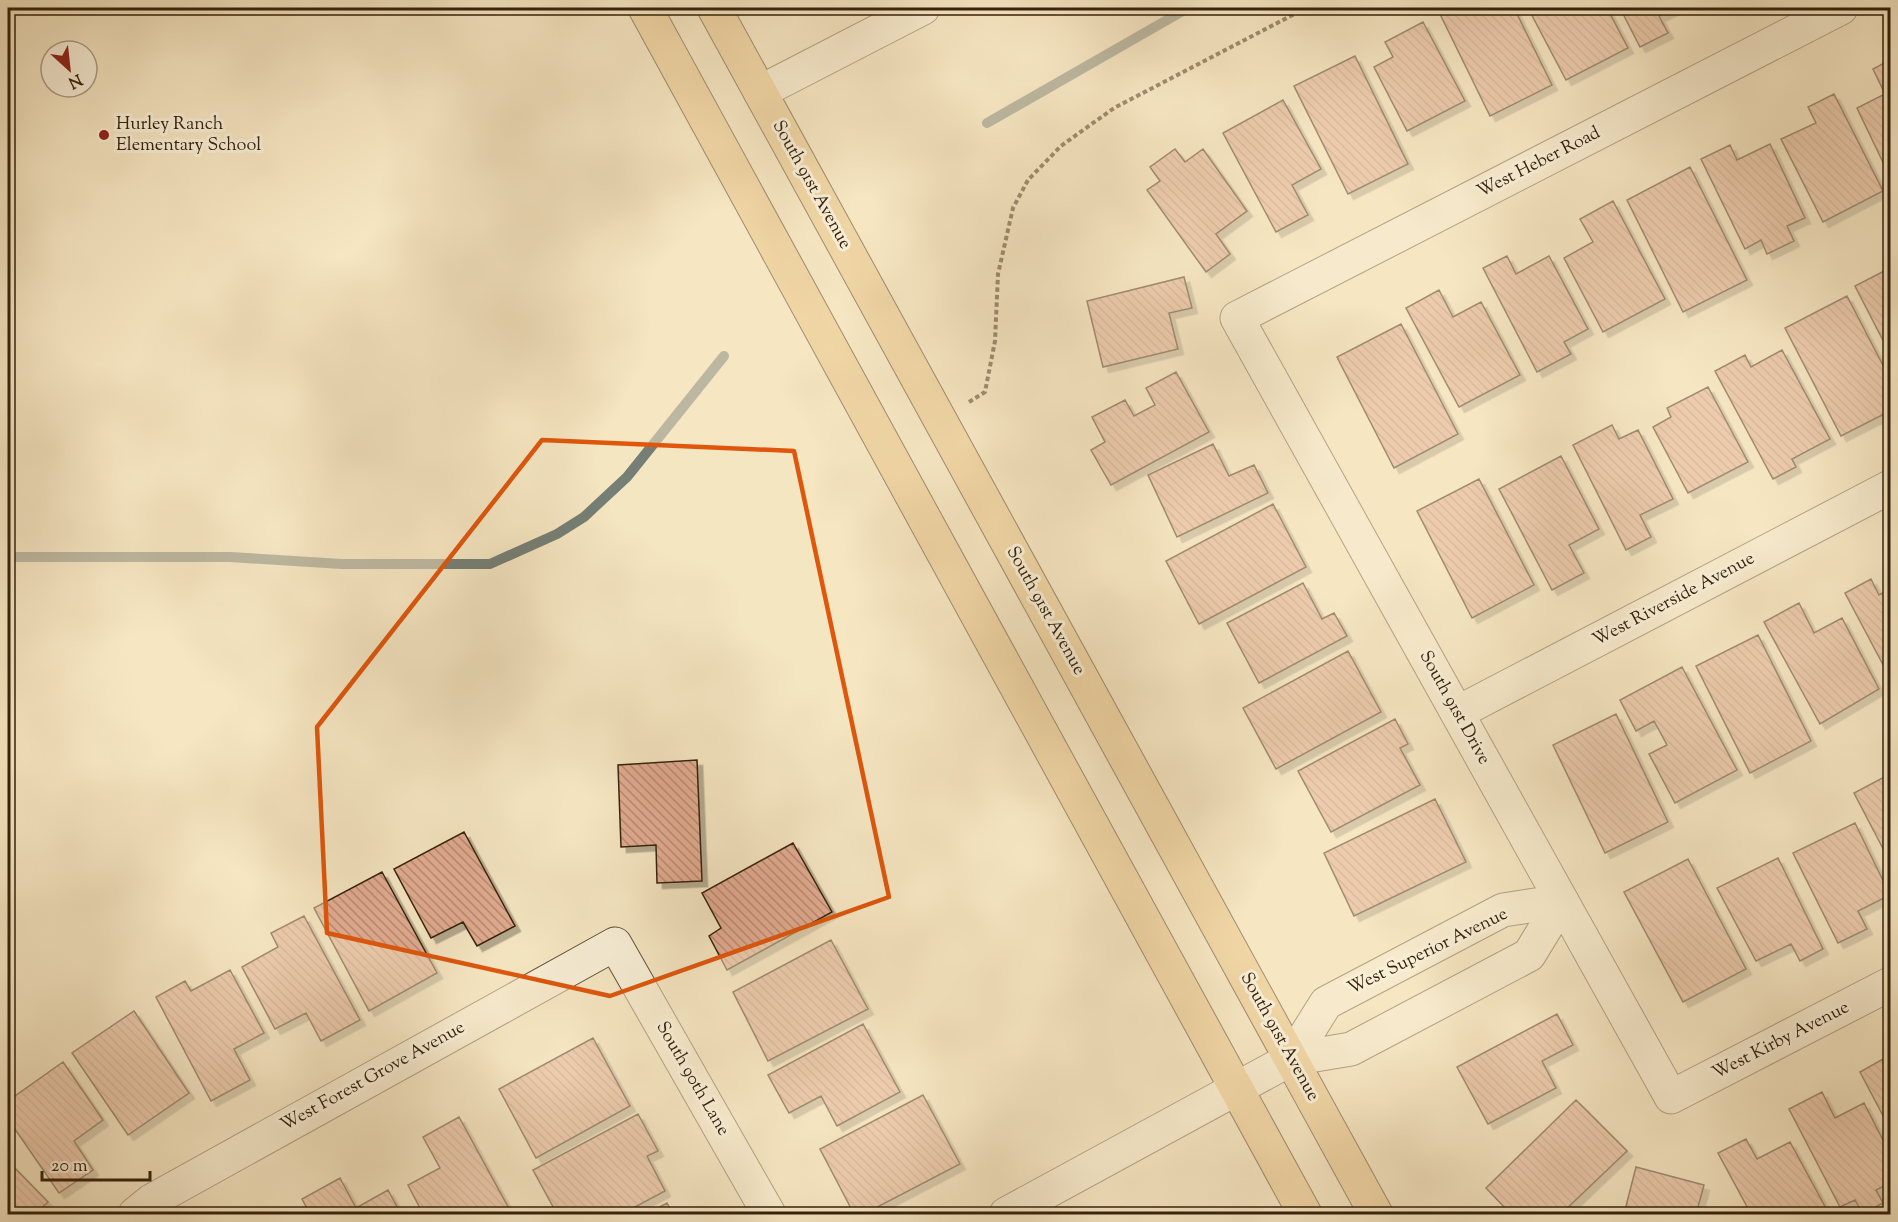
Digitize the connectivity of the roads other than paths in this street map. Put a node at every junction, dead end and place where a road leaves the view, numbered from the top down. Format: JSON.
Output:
{"nodes":[{"id":1,"x":645,"y":8,"type":"edge"},
{"id":2,"x":714,"y":8,"type":"edge"},
{"id":3,"x":923,"y":8,"type":"edge"},
{"id":4,"x":1841,"y":8,"type":"edge"},
{"id":5,"x":760,"y":92,"type":"junction"},
{"id":6,"x":1238,"y":318,"type":"joint"},
{"id":7,"x":1890,"y":487,"type":"edge"},
{"id":8,"x":1456,"y":714,"type":"junction"},
{"id":9,"x":1562,"y":901,"type":"junction"},
{"id":10,"x":615,"y":944,"type":"joint"},
{"id":11,"x":1890,"y":984,"type":"edge"},
{"id":12,"x":1291,"y":1059,"type":"junction"},
{"id":13,"x":1235,"y":1089,"type":"junction"},
{"id":14,"x":1671,"y":1097,"type":"joint"},
{"id":15,"x":135,"y":1215,"type":"edge"},
{"id":16,"x":769,"y":1215,"type":"edge"},
{"id":17,"x":1006,"y":1215,"type":"edge"},
{"id":18,"x":1305,"y":1215,"type":"edge"},
{"id":19,"x":1376,"y":1215,"type":"edge"}],
"edges":[{"from":1,"to":13,"type":"main road"},
{"from":2,"to":5,"type":"main road","name":"South 91st Avenue"},
{"from":3,"to":5,"type":"street"},
{"from":4,"to":6,"type":"street","name":"West Heber Road"},
{"from":5,"to":12,"type":"main road","name":"South 91st Avenue"},
{"from":6,"to":8,"type":"street","name":"South 91st Drive"},
{"from":7,"to":8,"type":"street","name":"West Riverside Avenue"},
{"from":8,"to":9,"type":"street","name":"South 91st Drive"},
{"from":9,"to":12,"type":"street","name":"West Superior Avenue"},
{"from":9,"to":12,"type":"street","name":"West Superior Avenue"},
{"from":9,"to":14,"type":"street","name":"South 91st Drive"},
{"from":10,"to":15,"type":"street","name":"West Forest Grove Avenue"},
{"from":10,"to":16,"type":"street","name":"South 90th Lane"},
{"from":11,"to":14,"type":"street","name":"West Kirby Avenue"},
{"from":12,"to":13,"type":"street","name":"West Superior Avenue"},
{"from":12,"to":19,"type":"main road","name":"South 91st Avenue"},
{"from":13,"to":17,"type":"street","name":"West Superior Avenue"},
{"from":13,"to":18,"type":"main road"}]}
